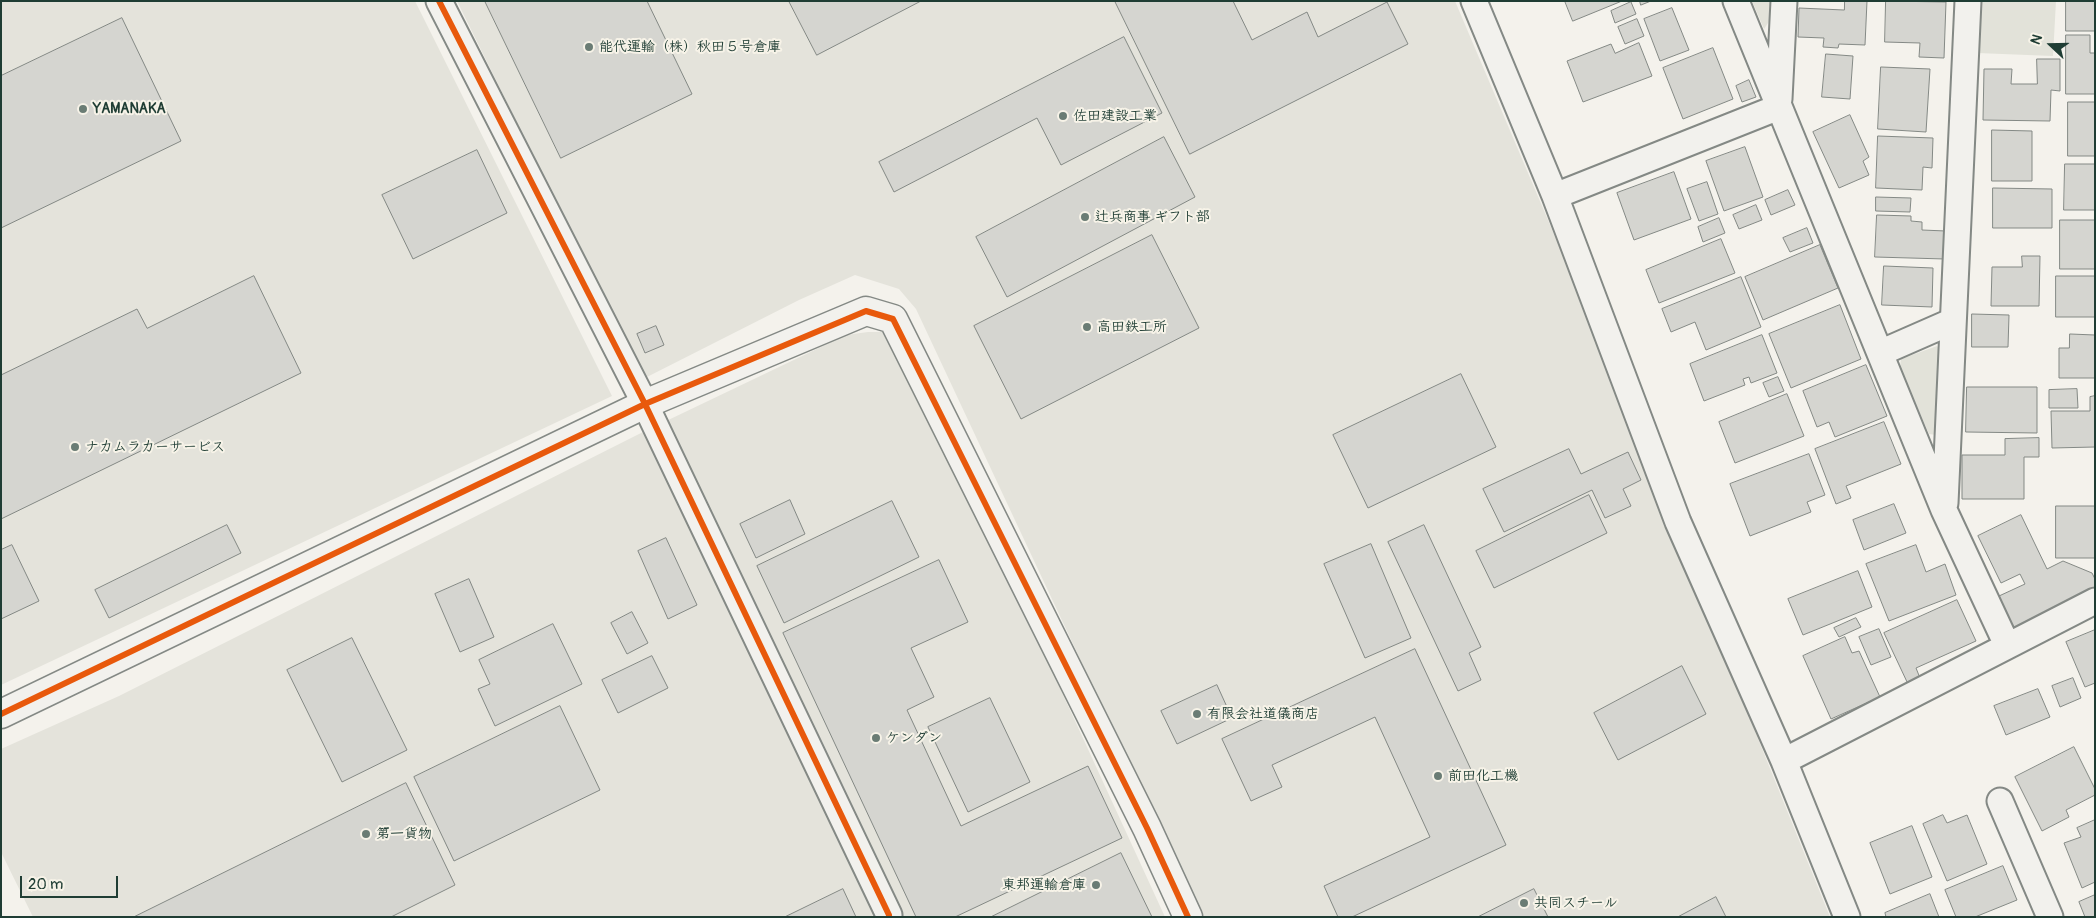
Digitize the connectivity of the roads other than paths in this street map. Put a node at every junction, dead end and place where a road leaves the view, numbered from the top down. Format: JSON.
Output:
{"nodes":[{"id":1,"x":439,"y":1,"type":"edge"},
{"id":2,"x":1474,"y":1,"type":"edge"},
{"id":3,"x":1736,"y":1,"type":"edge"},
{"id":4,"x":1784,"y":1,"type":"edge"},
{"id":5,"x":1968,"y":1,"type":"edge"},
{"id":6,"x":1778,"y":107,"type":"junction"},
{"id":7,"x":1555,"y":196,"type":"junction"},
{"id":8,"x":1953,"y":321,"type":"junction"},
{"id":9,"x":1880,"y":352,"type":"junction"},
{"id":10,"x":645,"y":404,"type":"junction"},
{"id":11,"x":1944,"y":510,"type":"junction"},
{"id":12,"x":2095,"y":601,"type":"edge"},
{"id":13,"x":2008,"y":645,"type":"junction"},
{"id":14,"x":1,"y":714,"type":"edge"},
{"id":15,"x":1784,"y":762,"type":"junction"},
{"id":16,"x":2000,"y":801,"type":"dead end"},
{"id":17,"x":889,"y":915,"type":"dead end"},
{"id":18,"x":1188,"y":917,"type":"edge"},
{"id":19,"x":1847,"y":917,"type":"edge"},
{"id":20,"x":2050,"y":917,"type":"edge"}],
"edges":[{"from":1,"to":10,"type":"street"},
{"from":2,"to":7,"type":"street"},
{"from":3,"to":6,"type":"street"},
{"from":4,"to":6,"type":"street"},
{"from":5,"to":8,"type":"street"},
{"from":6,"to":7,"type":"street"},
{"from":6,"to":9,"type":"street"},
{"from":7,"to":15,"type":"street"},
{"from":8,"to":9,"type":"street"},
{"from":8,"to":11,"type":"street"},
{"from":9,"to":11,"type":"street"},
{"from":10,"to":14,"type":"street"},
{"from":10,"to":17,"type":"street"},
{"from":10,"to":18,"type":"street"},
{"from":11,"to":13,"type":"street"},
{"from":12,"to":13,"type":"street"},
{"from":13,"to":15,"type":"street"},
{"from":15,"to":19,"type":"street"},
{"from":16,"to":20,"type":"street"}]}
